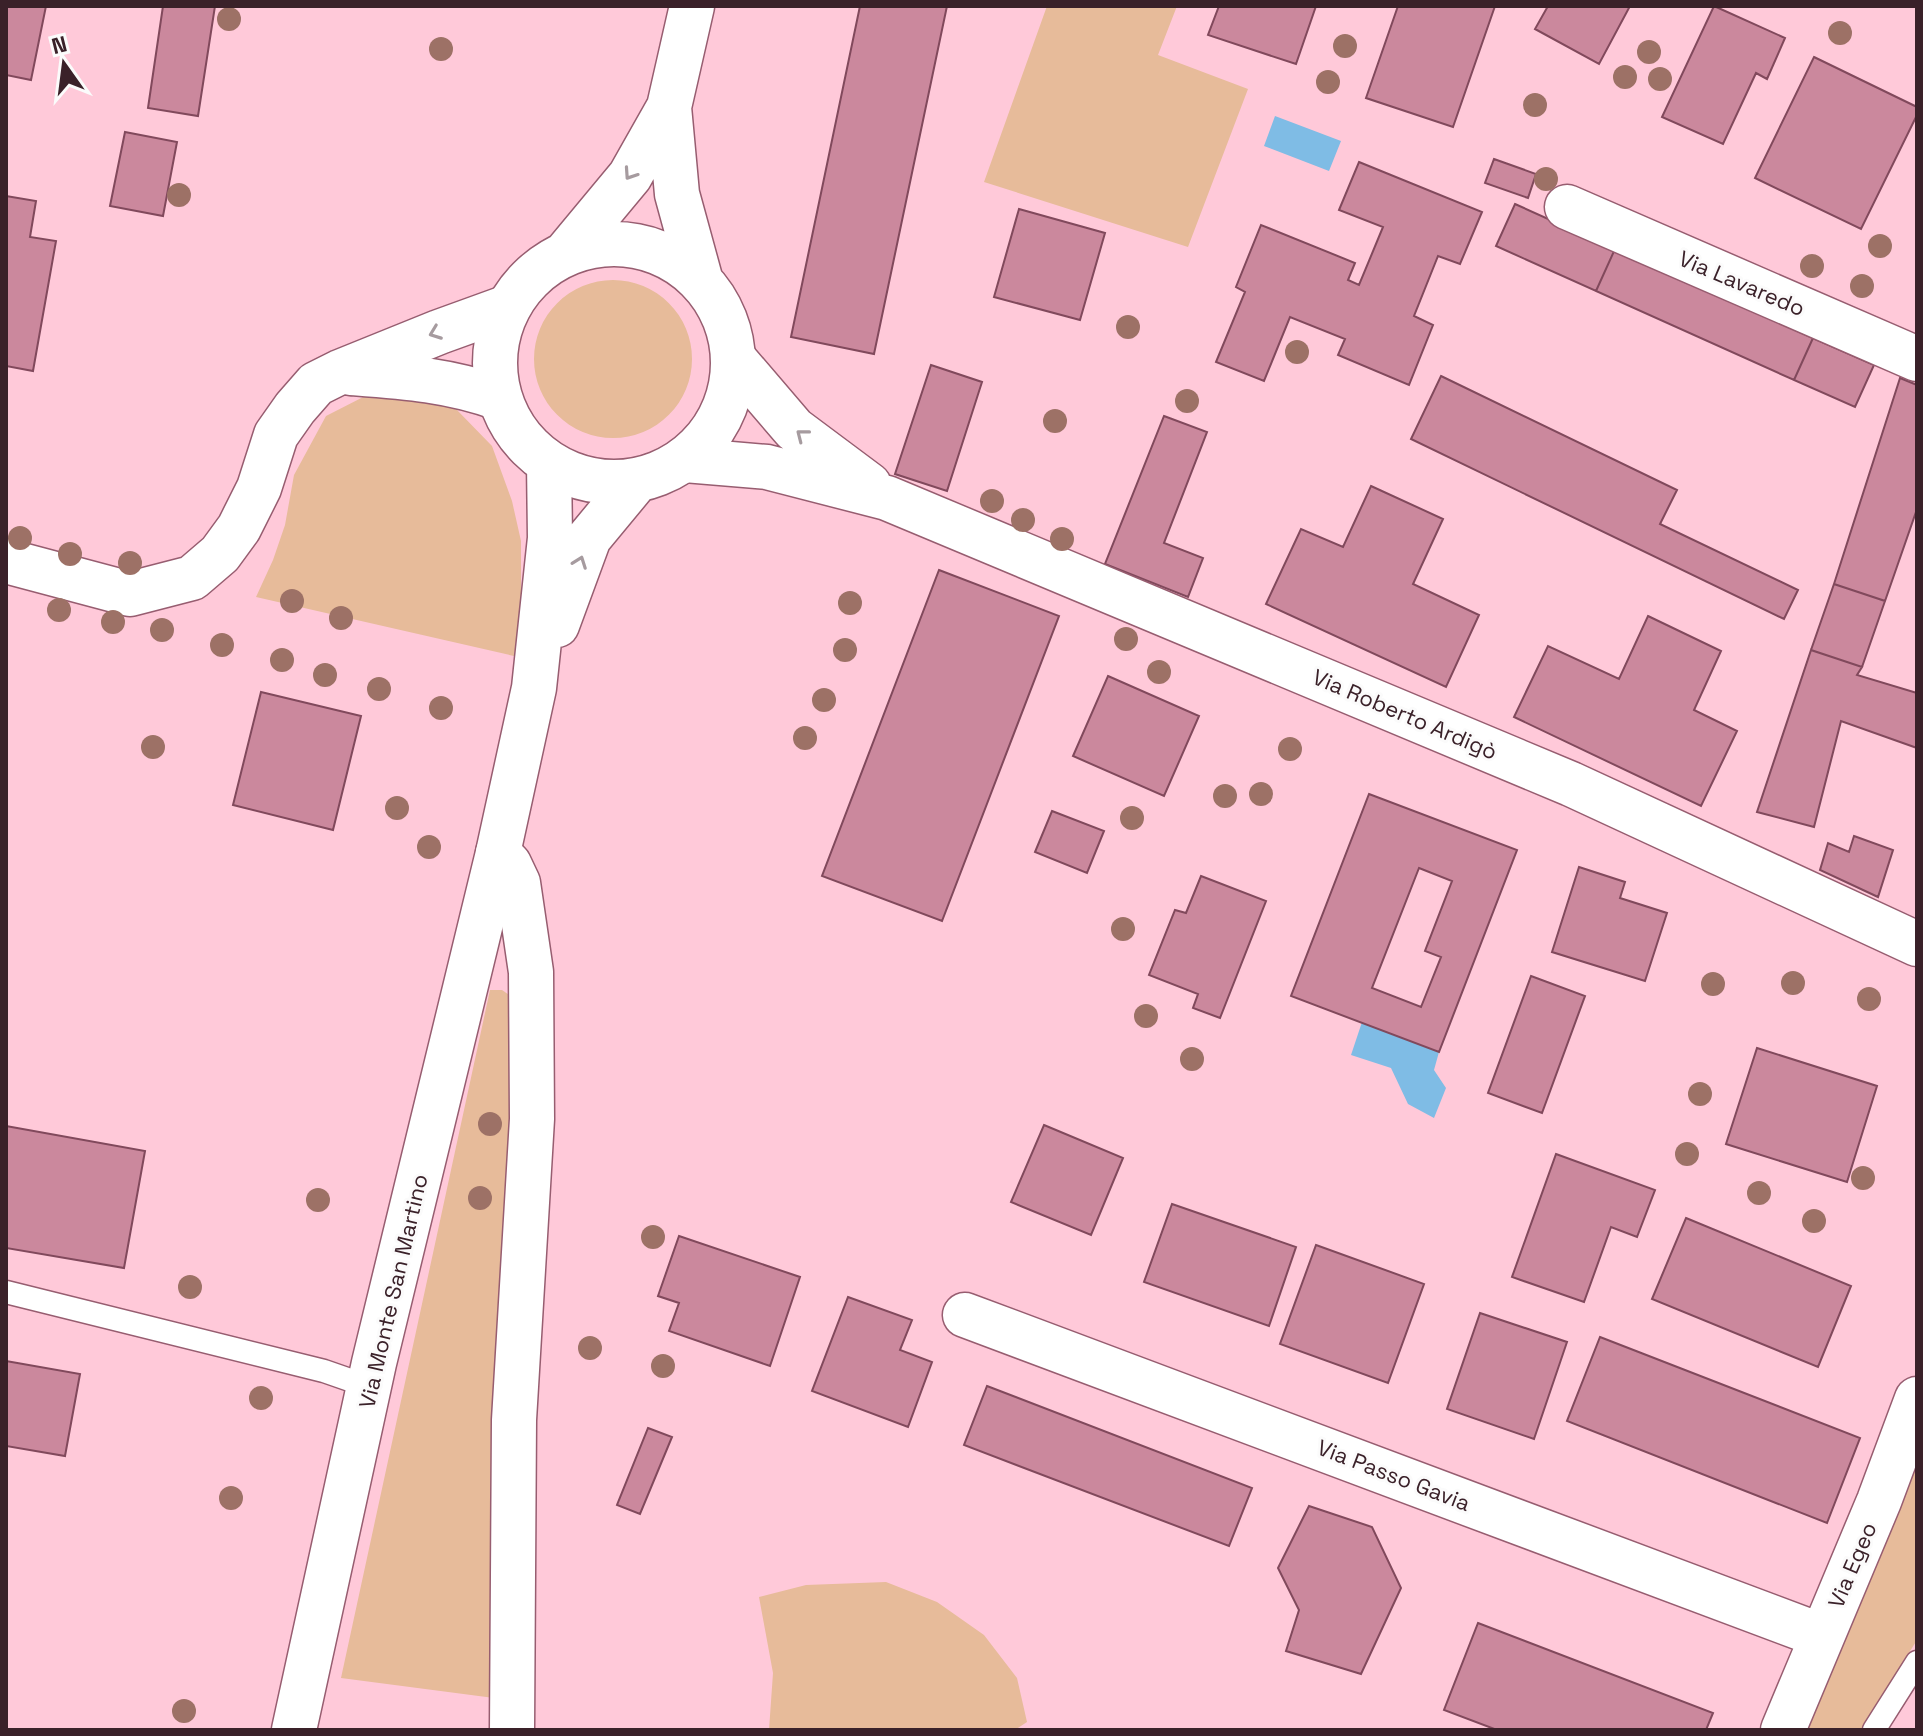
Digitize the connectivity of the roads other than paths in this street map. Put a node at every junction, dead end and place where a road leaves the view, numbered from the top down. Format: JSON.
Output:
{"nodes":[{"id":1,"x":692,"y":6,"type":"edge"},
{"id":2,"x":669,"y":107,"type":"junction"},
{"id":3,"x":1567,"y":207,"type":"dead end"},
{"id":4,"x":566,"y":253,"type":"junction"},
{"id":5,"x":700,"y":278,"type":"junction"},
{"id":6,"x":508,"y":307,"type":"junction"},
{"id":7,"x":734,"y":359,"type":"junction"},
{"id":8,"x":1917,"y":359,"type":"edge"},
{"id":9,"x":340,"y":372,"type":"junction"},
{"id":10,"x":499,"y":398,"type":"junction"},
{"id":11,"x":685,"y":460,"type":"junction"},
{"id":12,"x":549,"y":463,"type":"junction"},
{"id":13,"x":637,"y":480,"type":"junction"},
{"id":14,"x":887,"y":498,"type":"junction"},
{"id":15,"x":6,"y":561,"type":"edge"},
{"id":16,"x":534,"y":688,"type":"junction"},
{"id":17,"x":498,"y":853,"type":"junction"},
{"id":18,"x":1917,"y":944,"type":"edge"},
{"id":19,"x":6,"y":1292,"type":"edge"},
{"id":20,"x":965,"y":1315,"type":"dead end"},
{"id":21,"x":370,"y":1387,"type":"junction"},
{"id":22,"x":1917,"y":1399,"type":"edge"},
{"id":23,"x":1822,"y":1636,"type":"junction"},
{"id":24,"x":1917,"y":1662,"type":"edge"},
{"id":25,"x":294,"y":1730,"type":"edge"},
{"id":26,"x":512,"y":1730,"type":"edge"},
{"id":27,"x":1783,"y":1730,"type":"edge"},
{"id":28,"x":1874,"y":1730,"type":"edge"}],
"edges":[{"from":1,"to":2,"type":"street"},
{"from":2,"to":4,"type":"street","one_way":true},
{"from":2,"to":5,"type":"street"},
{"from":3,"to":8,"type":"street","name":"Via Lavaredo"},
{"from":4,"to":5,"type":"street"},
{"from":4,"to":6,"type":"street"},
{"from":5,"to":7,"type":"street"},
{"from":6,"to":9,"type":"street","one_way":true},
{"from":6,"to":10,"type":"street"},
{"from":7,"to":11,"type":"street"},
{"from":14,"to":7,"type":"street","name":"Via Roberto Ardigò","one_way":true},
{"from":9,"to":10,"type":"street"},
{"from":9,"to":15,"type":"street"},
{"from":10,"to":12,"type":"street"},
{"from":11,"to":13,"type":"street"},
{"from":11,"to":14,"type":"street","name":"Via Roberto Ardigò"},
{"from":12,"to":13,"type":"street"},
{"from":12,"to":16,"type":"street","name":"Via Monte San Martino"},
{"from":16,"to":13,"type":"street","name":"Via Monte San Martino","one_way":true},
{"from":14,"to":18,"type":"street","name":"Via Roberto Ardigò"},
{"from":16,"to":17,"type":"street","name":"Via Monte San Martino"},
{"from":17,"to":21,"type":"street","name":"Via Monte San Martino"},
{"from":17,"to":26,"type":"street"},
{"from":19,"to":21,"type":"lane"},
{"from":20,"to":23,"type":"street","name":"Via Passo Gavia"},
{"from":21,"to":25,"type":"street","name":"Via Monte San Martino"},
{"from":22,"to":23,"type":"street","name":"Via Egeo"},
{"from":23,"to":27,"type":"street","name":"Via Egeo"},
{"from":24,"to":28,"type":"lane"}]}
